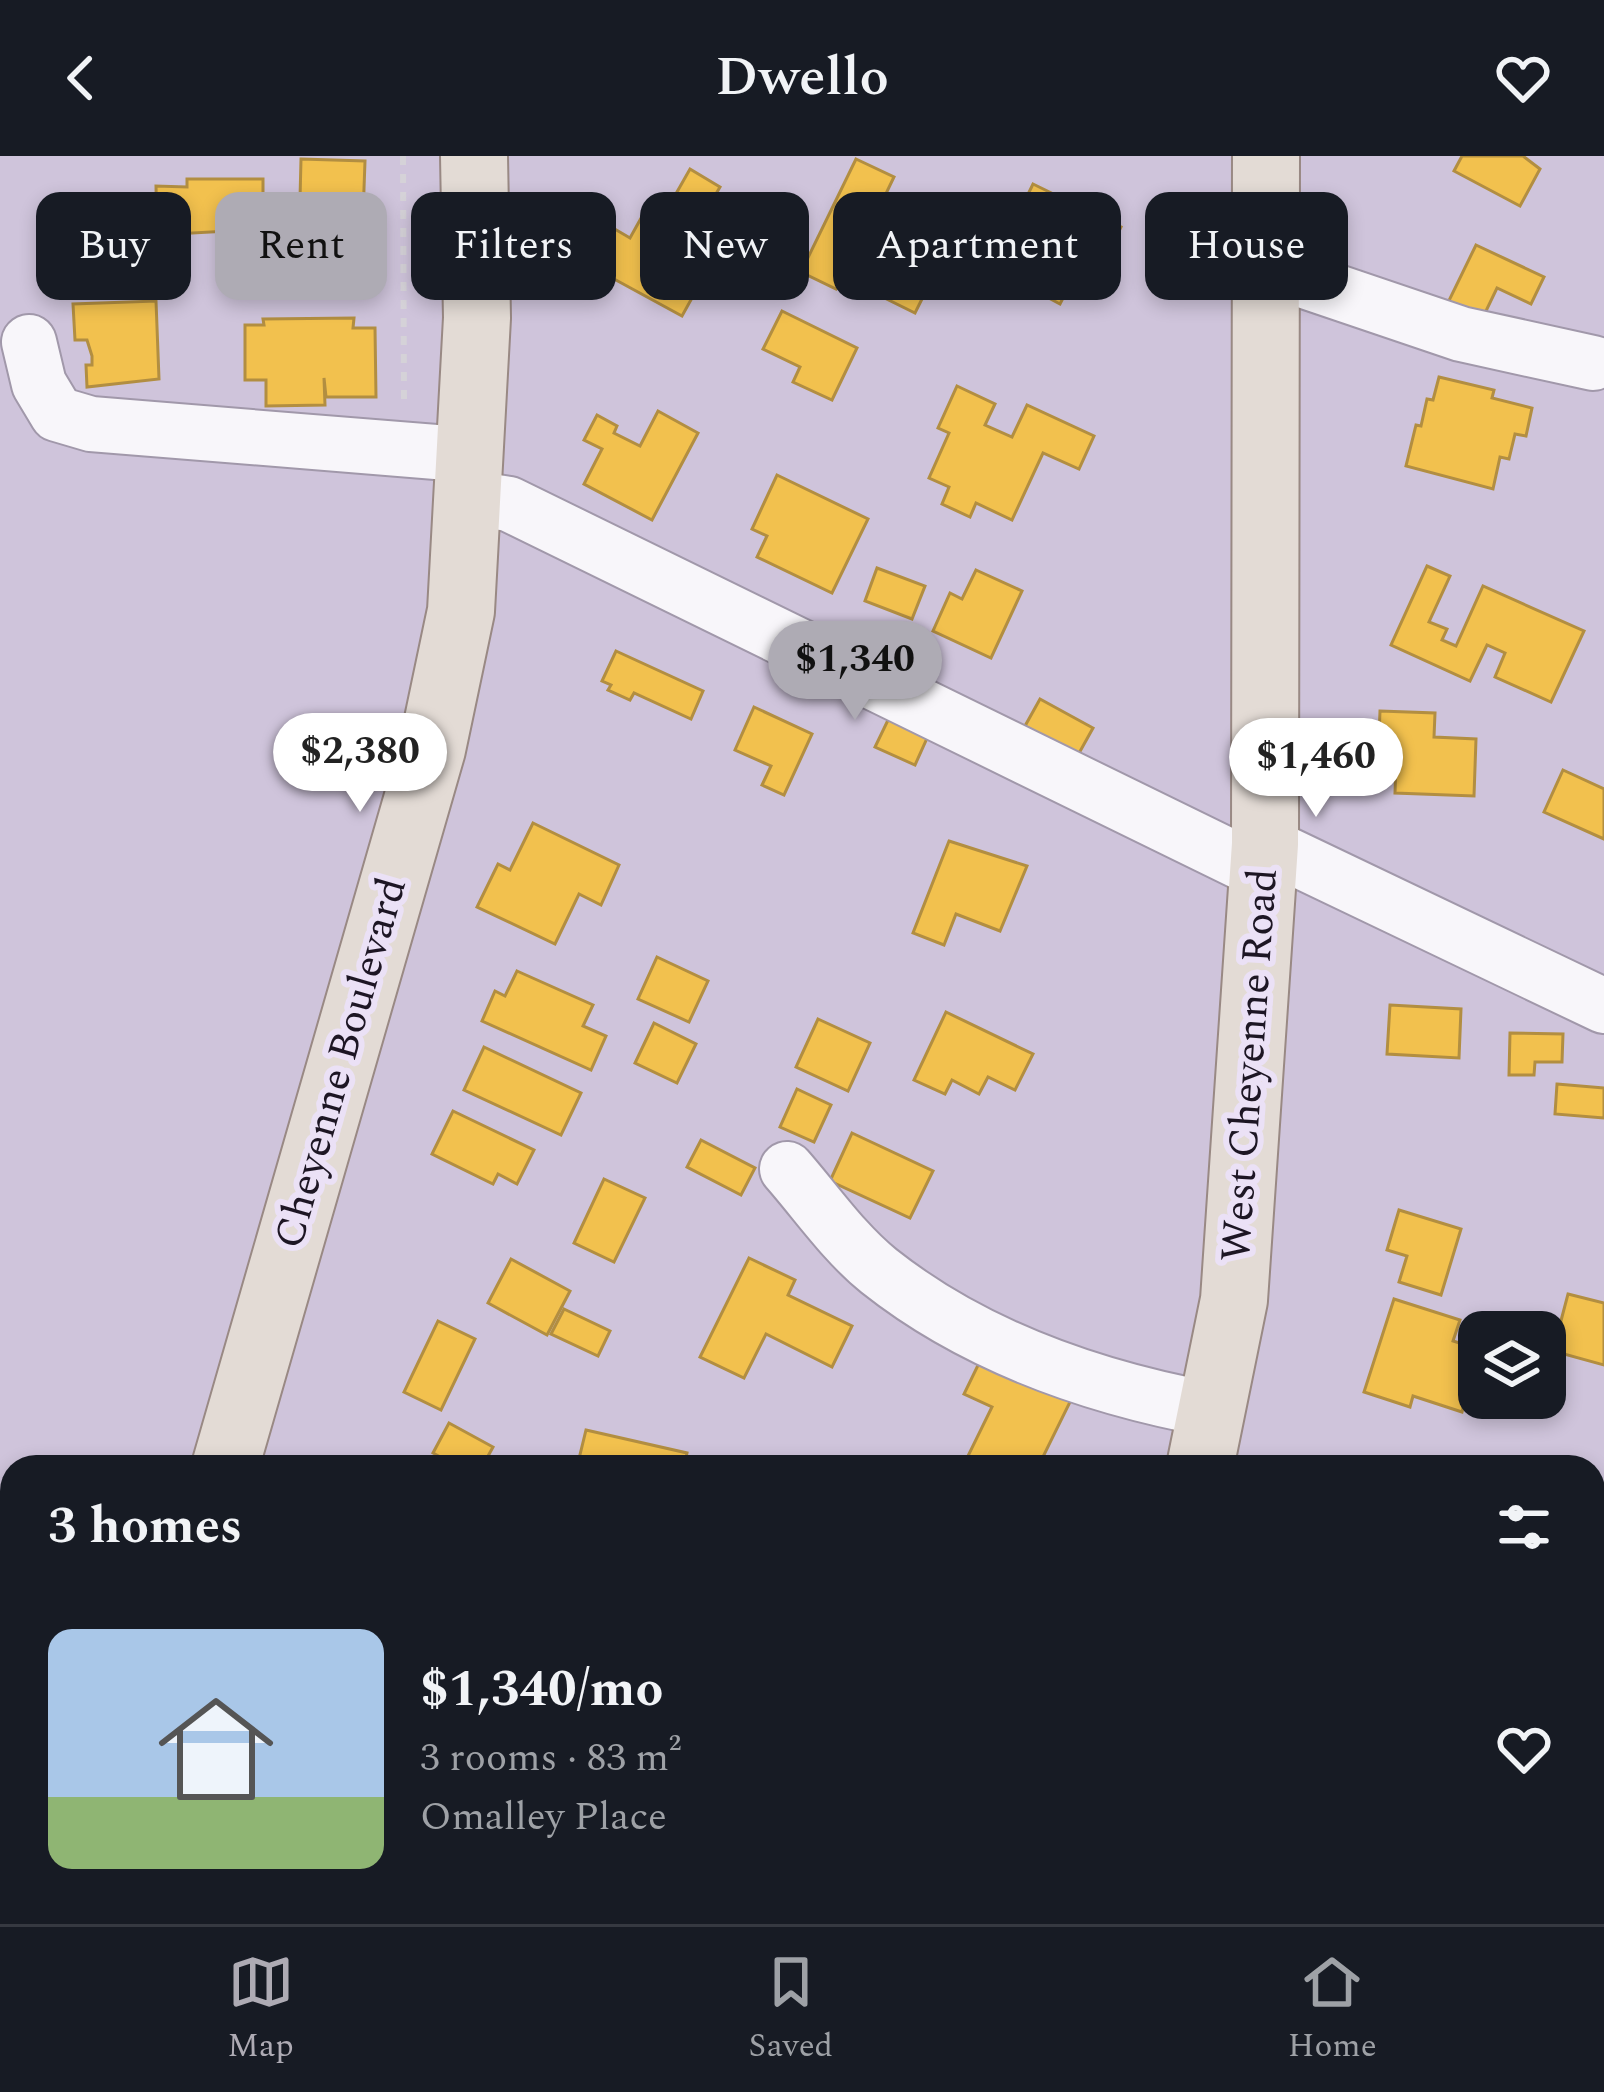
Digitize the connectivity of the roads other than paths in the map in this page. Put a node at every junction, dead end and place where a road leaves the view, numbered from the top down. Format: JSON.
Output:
{"nodes":[{"id":1,"x":474,"y":156,"type":"edge"},
{"id":2,"x":1266,"y":156,"type":"edge"},
{"id":3,"x":1266,"y":192,"type":"edge"},
{"id":4,"x":1348,"y":295,"type":"edge"},
{"id":5,"x":1266,"y":300,"type":"edge"},
{"id":6,"x":29,"y":342,"type":"dead end"},
{"id":7,"x":1593,"y":363,"type":"dead end"},
{"id":8,"x":472,"y":477,"type":"junction"},
{"id":9,"x":1263,"y":859,"type":"junction"},
{"id":10,"x":1604,"y":1006,"type":"edge"},
{"id":11,"x":787,"y":1169,"type":"dead end"},
{"id":12,"x":1207,"y":1439,"type":"edge"},
{"id":13,"x":228,"y":1455,"type":"edge"}],
"edges":[{"from":1,"to":8,"type":"main road","name":"Cheyenne Boulevard"},
{"from":2,"to":3,"type":"main road","name":"West Cheyenne Road"},
{"from":4,"to":7,"type":"street"},
{"from":5,"to":9,"type":"main road","name":"West Cheyenne Road"},
{"from":6,"to":8,"type":"street"},
{"from":8,"to":9,"type":"street"},
{"from":8,"to":13,"type":"main road","name":"Cheyenne Boulevard"},
{"from":9,"to":10,"type":"street"},
{"from":9,"to":12,"type":"main road","name":"West Cheyenne Road"},
{"from":11,"to":12,"type":"street"}]}
